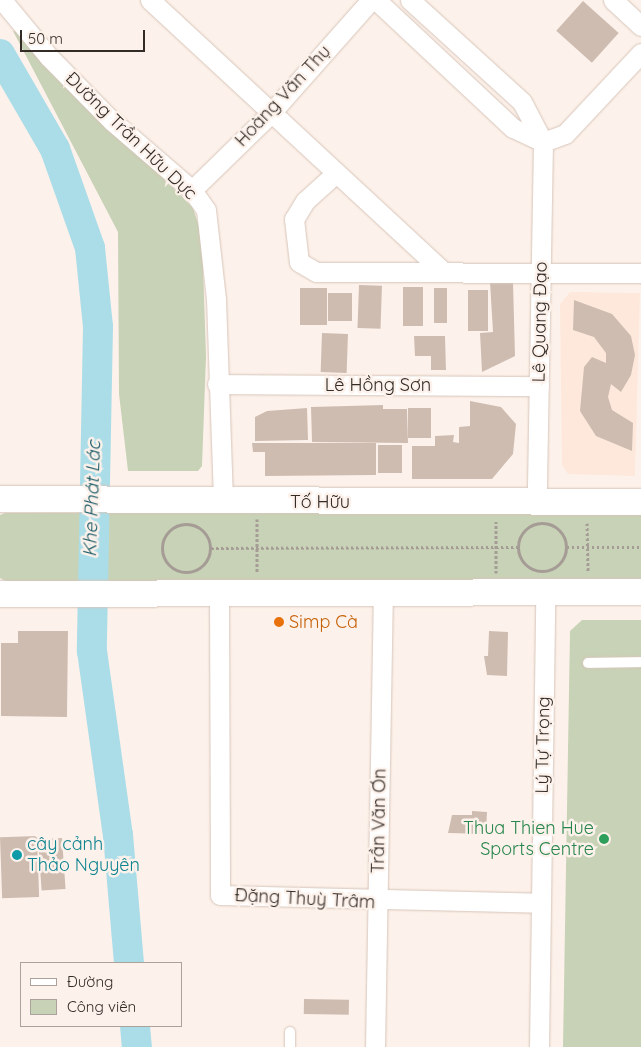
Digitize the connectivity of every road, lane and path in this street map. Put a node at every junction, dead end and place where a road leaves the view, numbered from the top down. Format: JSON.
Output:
{"nodes":[{"id":1,"x":2,"y":0,"type":"edge"},
{"id":2,"x":150,"y":0,"type":"edge"},
{"id":3,"x":371,"y":0,"type":"edge"},
{"id":4,"x":376,"y":0,"type":"edge"},
{"id":5,"x":410,"y":0,"type":"edge"},
{"id":6,"x":613,"y":0,"type":"edge"},
{"id":7,"x":641,"y":26,"type":"edge"},
{"id":8,"x":641,"y":53,"type":"edge"},
{"id":9,"x":270,"y":114,"type":"junction"},
{"id":10,"x":543,"y":142,"type":"junction"},
{"id":11,"x":335,"y":174,"type":"junction"},
{"id":12,"x":192,"y":190,"type":"junction"},
{"id":13,"x":442,"y":270,"type":"junction"},
{"id":14,"x":541,"y":272,"type":"junction"},
{"id":15,"x":641,"y":273,"type":"edge"},
{"id":16,"x":217,"y":384,"type":"junction"},
{"id":17,"x":539,"y":386,"type":"junction"},
{"id":18,"x":0,"y":499,"type":"edge"},
{"id":19,"x":223,"y":502,"type":"junction"},
{"id":20,"x":537,"y":502,"type":"junction"},
{"id":21,"x":641,"y":502,"type":"edge"},
{"id":22,"x":496,"y":513,"type":"dead end"},
{"id":23,"x":257,"y":514,"type":"dead end"},
{"id":24,"x":587,"y":515,"type":"dead end"},
{"id":25,"x":496,"y":547,"type":"junction"},
{"id":26,"x":518,"y":547,"type":"junction"},
{"id":27,"x":587,"y":547,"type":"junction"},
{"id":28,"x":641,"y":547,"type":"edge"},
{"id":29,"x":211,"y":548,"type":"junction"},
{"id":30,"x":257,"y":548,"type":"junction"},
{"id":31,"x":566,"y":548,"type":"junction"},
{"id":32,"x":496,"y":578,"type":"dead end"},
{"id":33,"x":588,"y":580,"type":"dead end"},
{"id":34,"x":257,"y":581,"type":"dead end"},
{"id":35,"x":545,"y":592,"type":"junction"},
{"id":36,"x":641,"y":592,"type":"edge"},
{"id":37,"x":0,"y":594,"type":"edge"},
{"id":38,"x":219,"y":594,"type":"junction"},
{"id":39,"x":383,"y":594,"type":"junction"},
{"id":40,"x":641,"y":662,"type":"edge"},
{"id":41,"x":588,"y":663,"type":"dead end"},
{"id":42,"x":377,"y":902,"type":"junction"},
{"id":43,"x":540,"y":903,"type":"junction"},
{"id":44,"x":290,"y":1032,"type":"dead end"},
{"id":45,"x":290,"y":1047,"type":"edge"},
{"id":46,"x":375,"y":1047,"type":"edge"},
{"id":47,"x":539,"y":1047,"type":"edge"}],
"edges":[{"from":1,"to":12,"type":"street","name":"Đường Trần Hữu Dực"},
{"from":2,"to":9,"type":"street"},
{"from":3,"to":9,"type":"street","name":"Hoàng Văn Thụ"},
{"from":4,"to":10,"type":"street"},
{"from":5,"to":10,"type":"street","name":"Lê Quang Đạo"},
{"from":6,"to":7,"type":"street"},
{"from":8,"to":10,"type":"street"},
{"from":9,"to":11,"type":"street"},
{"from":9,"to":12,"type":"street","name":"Hoàng Văn Thụ"},
{"from":10,"to":14,"type":"street","name":"Lê Quang Đạo"},
{"from":11,"to":13,"type":"street"},
{"from":11,"to":13,"type":"street"},
{"from":12,"to":16,"type":"street","name":"Đường Trần Hữu Dực"},
{"from":13,"to":14,"type":"street"},
{"from":14,"to":15,"type":"street"},
{"from":14,"to":17,"type":"street","name":"Lê Quang Đạo"},
{"from":16,"to":17,"type":"street","name":"Lê Hồng Sơn"},
{"from":16,"to":19,"type":"street","name":"Đường Trần Hữu Dực"},
{"from":17,"to":20,"type":"street","name":"Lê Quang Đạo"},
{"from":18,"to":19,"type":"main road","name":"Tố Hữu"},
{"from":19,"to":20,"type":"main road","name":"Tố Hữu"},
{"from":20,"to":21,"type":"main road","name":"Tố Hữu"},
{"from":22,"to":25,"type":"path"},
{"from":23,"to":30,"type":"path"},
{"from":24,"to":27,"type":"path"},
{"from":25,"to":26,"type":"path"},
{"from":25,"to":30,"type":"path"},
{"from":25,"to":32,"type":"path"},
{"from":26,"to":31,"type":"path"},
{"from":26,"to":31,"type":"path"},
{"from":27,"to":28,"type":"path"},
{"from":27,"to":31,"type":"path"},
{"from":27,"to":33,"type":"path"},
{"from":29,"to":29,"type":"path"},
{"from":29,"to":30,"type":"path"},
{"from":30,"to":34,"type":"path"},
{"from":35,"to":36,"type":"main road"},
{"from":35,"to":39,"type":"main road"},
{"from":35,"to":43,"type":"street","name":"Lý Tự Trọng"},
{"from":37,"to":38,"type":"main road"},
{"from":38,"to":39,"type":"main road"},
{"from":38,"to":42,"type":"street","name":"Đặng Thuỳ Trâm"},
{"from":39,"to":42,"type":"street","name":"Trần Văn Ơn"},
{"from":40,"to":41,"type":"lane"},
{"from":42,"to":43,"type":"street","name":"Đặng Thuỳ Trâm"},
{"from":42,"to":46,"type":"street","name":"Trần Văn Ơn"},
{"from":43,"to":47,"type":"street","name":"Lý Tự Trọng"},
{"from":44,"to":45,"type":"lane"}]}
